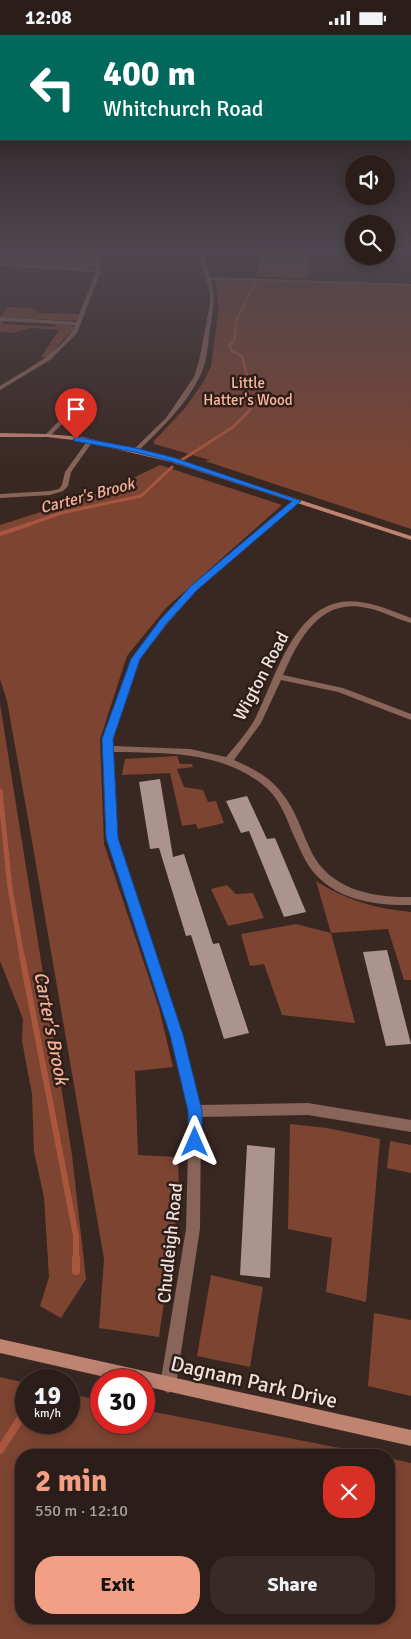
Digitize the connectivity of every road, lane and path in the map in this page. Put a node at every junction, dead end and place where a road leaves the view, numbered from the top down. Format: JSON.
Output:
{"nodes":[{"id":1,"x":77,"y":325,"type":"edge"},
{"id":2,"x":209,"y":325,"type":"edge"},
{"id":3,"x":1,"y":386,"type":"edge"},
{"id":4,"x":67,"y":400,"type":"dead end"},
{"id":5,"x":0,"y":435,"type":"edge"},
{"id":6,"x":47,"y":436,"type":"junction"},
{"id":7,"x":90,"y":441,"type":"junction"},
{"id":8,"x":136,"y":450,"type":"junction"},
{"id":9,"x":0,"y":495,"type":"edge"},
{"id":10,"x":297,"y":501,"type":"junction"},
{"id":11,"x":411,"y":538,"type":"edge"},
{"id":12,"x":411,"y":621,"type":"edge"},
{"id":13,"x":279,"y":677,"type":"junction"},
{"id":14,"x":411,"y":717,"type":"edge"},
{"id":15,"x":107,"y":749,"type":"junction"},
{"id":16,"x":229,"y":760,"type":"junction"},
{"id":17,"x":411,"y":901,"type":"edge"},
{"id":18,"x":195,"y":1111,"type":"junction"},
{"id":19,"x":411,"y":1126,"type":"edge"},
{"id":20,"x":0,"y":1346,"type":"edge"},
{"id":21,"x":168,"y":1385,"type":"junction"},
{"id":22,"x":411,"y":1438,"type":"edge"}],
"edges":[{"from":1,"to":3,"type":"street"},
{"from":2,"to":8,"type":"street"},
{"from":4,"to":6,"type":"street"},
{"from":5,"to":6,"type":"street"},
{"from":6,"to":7,"type":"street"},
{"from":7,"to":8,"type":"street"},
{"from":7,"to":9,"type":"street"},
{"from":8,"to":10,"type":"street"},
{"from":10,"to":11,"type":"street"},
{"from":10,"to":15,"type":"street","name":"Chudleigh Road"},
{"from":12,"to":13,"type":"street","name":"Wigton Road"},
{"from":13,"to":14,"type":"street"},
{"from":13,"to":16,"type":"street","name":"Wigton Road"},
{"from":15,"to":16,"type":"street"},
{"from":15,"to":18,"type":"street","name":"Chudleigh Road"},
{"from":16,"to":17,"type":"street"},
{"from":18,"to":19,"type":"street"},
{"from":18,"to":21,"type":"street","name":"Chudleigh Road"},
{"from":20,"to":21,"type":"street","name":"Dagnam Park Drive"},
{"from":21,"to":22,"type":"street","name":"Dagnam Park Drive"}]}
